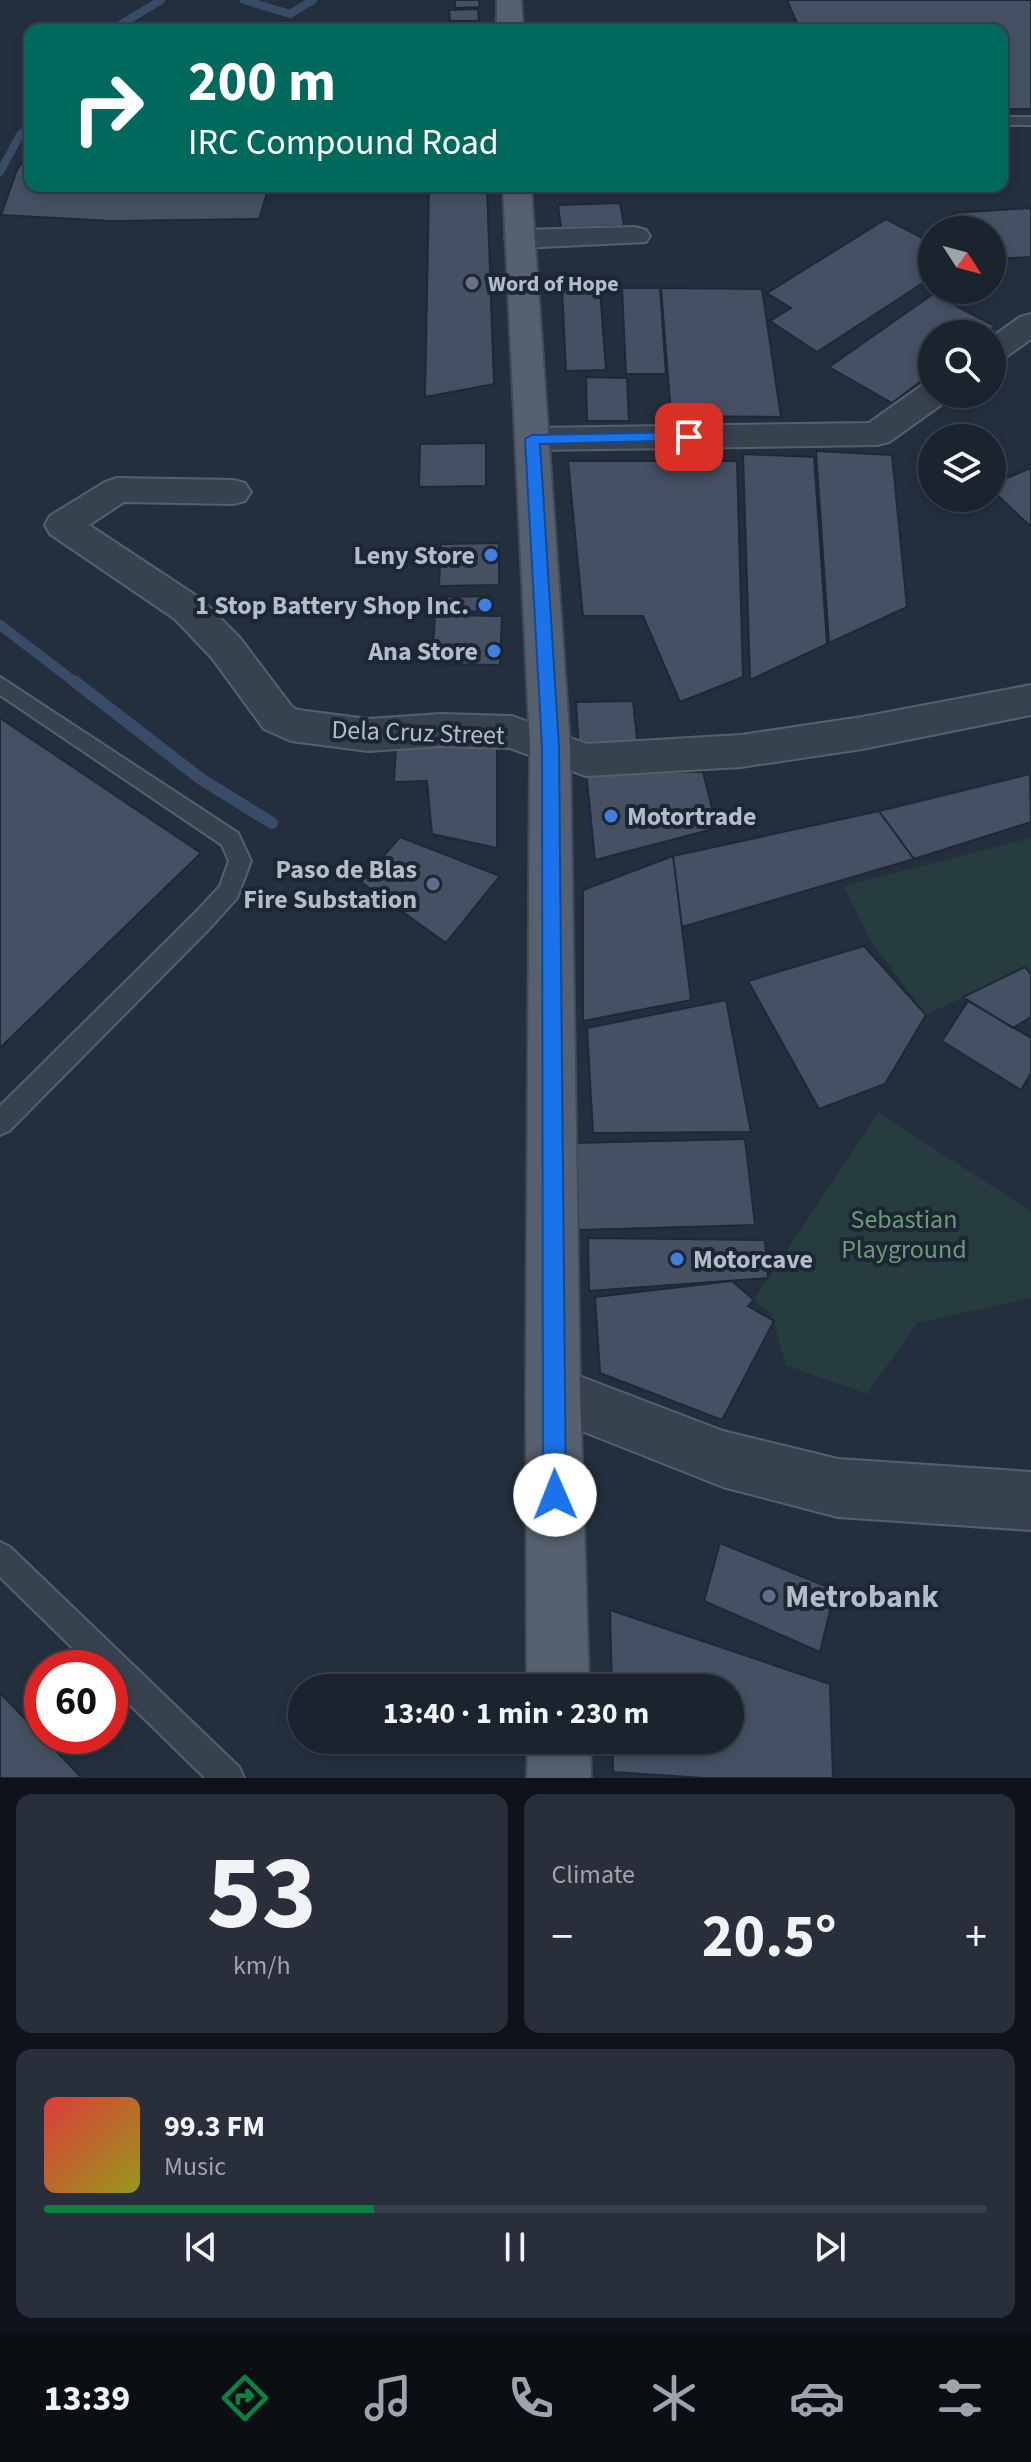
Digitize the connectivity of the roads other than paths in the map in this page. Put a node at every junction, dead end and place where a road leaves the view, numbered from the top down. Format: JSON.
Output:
{"nodes":[{"id":1,"x":509,"y":0,"type":"edge"},
{"id":2,"x":510,"y":24,"type":"edge"},
{"id":3,"x":1008,"y":121,"type":"edge"},
{"id":4,"x":1031,"y":121,"type":"edge"},
{"id":5,"x":517,"y":192,"type":"edge"},
{"id":6,"x":635,"y":236,"type":"dead end"},
{"id":7,"x":520,"y":239,"type":"junction"},
{"id":8,"x":1031,"y":324,"type":"edge"},
{"id":9,"x":1006,"y":342,"type":"edge"},
{"id":10,"x":918,"y":405,"type":"edge"},
{"id":11,"x":532,"y":439,"type":"junction"},
{"id":12,"x":233,"y":492,"type":"dead end"},
{"id":13,"x":0,"y":685,"type":"edge"},
{"id":14,"x":1031,"y":700,"type":"edge"},
{"id":15,"x":550,"y":746,"type":"junction"},
{"id":16,"x":0,"y":1123,"type":"edge"},
{"id":17,"x":553,"y":1393,"type":"junction"},
{"id":18,"x":1031,"y":1501,"type":"edge"},
{"id":19,"x":0,"y":1557,"type":"edge"},
{"id":20,"x":558,"y":1674,"type":"edge"},
{"id":21,"x":559,"y":1754,"type":"edge"},
{"id":22,"x":228,"y":1778,"type":"edge"},
{"id":23,"x":559,"y":1778,"type":"edge"}],
"edges":[{"from":1,"to":2,"type":"main road"},
{"from":3,"to":4,"type":"lane"},
{"from":5,"to":7,"type":"main road"},
{"from":6,"to":7,"type":"street"},
{"from":7,"to":11,"type":"main road"},
{"from":8,"to":9,"type":"street"},
{"from":10,"to":11,"type":"street"},
{"from":11,"to":15,"type":"main road"},
{"from":12,"to":15,"type":"street","name":"Dela Cruz Street"},
{"from":13,"to":16,"type":"lane"},
{"from":14,"to":15,"type":"street"},
{"from":15,"to":17,"type":"main road"},
{"from":17,"to":18,"type":"street"},
{"from":17,"to":20,"type":"main road"},
{"from":19,"to":22,"type":"lane"},
{"from":21,"to":23,"type":"main road"}]}
